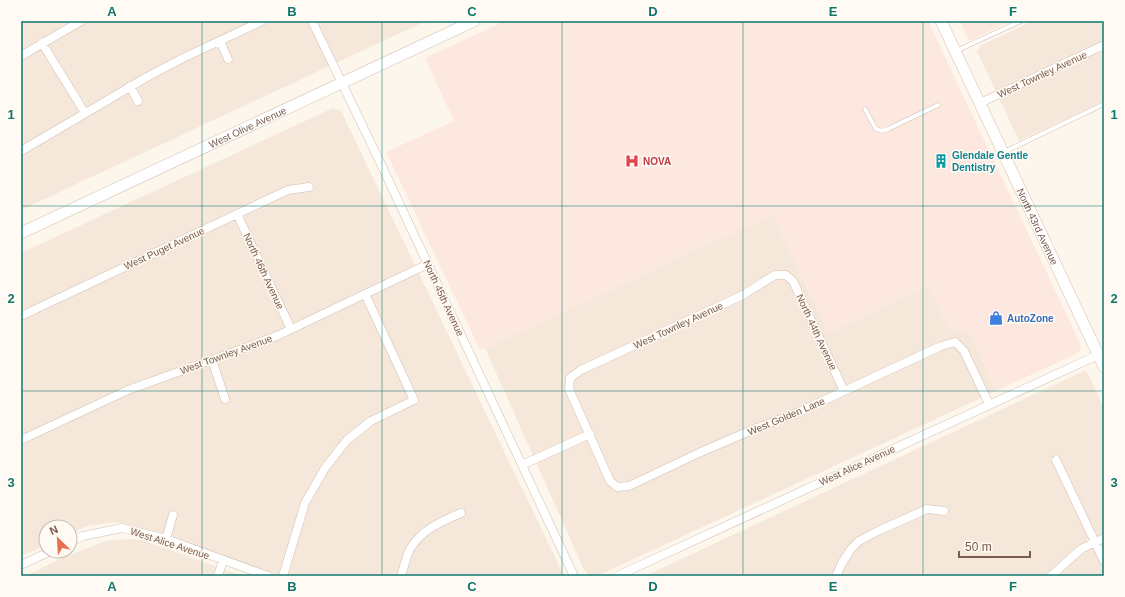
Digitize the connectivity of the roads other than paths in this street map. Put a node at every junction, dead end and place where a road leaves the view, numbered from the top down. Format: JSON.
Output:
{"nodes":[{"id":1,"x":80,"y":21,"type":"edge"},
{"id":2,"x":262,"y":21,"type":"edge"},
{"id":3,"x":312,"y":21,"type":"edge"},
{"id":4,"x":474,"y":21,"type":"edge"},
{"id":5,"x":942,"y":21,"type":"edge"},
{"id":6,"x":1021,"y":21,"type":"edge"},
{"id":7,"x":220,"y":41,"type":"junction"},
{"id":8,"x":42,"y":43,"type":"junction"},
{"id":9,"x":1104,"y":45,"type":"edge"},
{"id":10,"x":956,"y":51,"type":"junction"},
{"id":11,"x":21,"y":56,"type":"edge"},
{"id":12,"x":228,"y":59,"type":"dead end"},
{"id":13,"x":343,"y":83,"type":"junction"},
{"id":14,"x":130,"y":86,"type":"junction"},
{"id":15,"x":138,"y":101,"type":"dead end"},
{"id":16,"x":980,"y":103,"type":"junction"},
{"id":17,"x":1104,"y":104,"type":"edge"},
{"id":18,"x":938,"y":106,"type":"dead end"},
{"id":19,"x":865,"y":108,"type":"dead end"},
{"id":20,"x":85,"y":113,"type":"junction"},
{"id":21,"x":21,"y":151,"type":"edge"},
{"id":22,"x":1004,"y":152,"type":"junction"},
{"id":23,"x":309,"y":188,"type":"dead end"},
{"id":24,"x":237,"y":214,"type":"junction"},
{"id":25,"x":21,"y":233,"type":"edge"},
{"id":26,"x":428,"y":264,"type":"junction"},
{"id":27,"x":786,"y":275,"type":"joint"},
{"id":28,"x":365,"y":294,"type":"junction"},
{"id":29,"x":21,"y":316,"type":"edge"},
{"id":30,"x":291,"y":329,"type":"junction"},
{"id":31,"x":1098,"y":350,"type":"junction"},
{"id":32,"x":212,"y":360,"type":"junction"},
{"id":33,"x":1104,"y":367,"type":"edge"},
{"id":34,"x":844,"y":391,"type":"junction"},
{"id":35,"x":225,"y":399,"type":"dead end"},
{"id":36,"x":989,"y":404,"type":"junction"},
{"id":37,"x":590,"y":434,"type":"junction"},
{"id":38,"x":21,"y":440,"type":"edge"},
{"id":39,"x":1056,"y":460,"type":"dead end"},
{"id":40,"x":522,"y":465,"type":"junction"},
{"id":41,"x":944,"y":511,"type":"dead end"},
{"id":42,"x":461,"y":513,"type":"dead end"},
{"id":43,"x":173,"y":515,"type":"dead end"},
{"id":44,"x":78,"y":538,"type":"edge"},
{"id":45,"x":1104,"y":538,"type":"edge"},
{"id":46,"x":166,"y":540,"type":"junction"},
{"id":47,"x":1095,"y":542,"type":"junction"},
{"id":48,"x":38,"y":557,"type":"edge"},
{"id":49,"x":223,"y":560,"type":"junction"},
{"id":50,"x":1104,"y":561,"type":"edge"},
{"id":51,"x":21,"y":565,"type":"edge"},
{"id":52,"x":218,"y":576,"type":"edge"},
{"id":53,"x":268,"y":576,"type":"edge"},
{"id":54,"x":283,"y":576,"type":"edge"},
{"id":55,"x":400,"y":576,"type":"edge"},
{"id":56,"x":574,"y":576,"type":"edge"},
{"id":57,"x":617,"y":576,"type":"edge"},
{"id":58,"x":836,"y":576,"type":"edge"},
{"id":59,"x":1051,"y":576,"type":"edge"}],
"edges":[{"from":1,"to":8,"type":"street"},
{"from":2,"to":7,"type":"street"},
{"from":3,"to":13,"type":"street","name":"North 45th Avenue"},
{"from":4,"to":13,"type":"main road","name":"West Olive Avenue"},
{"from":5,"to":10,"type":"main road","name":"North 43rd Avenue"},
{"from":6,"to":10,"type":"lane"},
{"from":7,"to":12,"type":"street"},
{"from":7,"to":14,"type":"street"},
{"from":8,"to":11,"type":"street"},
{"from":8,"to":20,"type":"street"},
{"from":9,"to":16,"type":"street","name":"West Townley Avenue"},
{"from":10,"to":16,"type":"main road","name":"North 43rd Avenue"},
{"from":13,"to":25,"type":"main road","name":"West Olive Avenue"},
{"from":13,"to":26,"type":"street","name":"North 45th Avenue"},
{"from":14,"to":15,"type":"street"},
{"from":14,"to":20,"type":"street"},
{"from":16,"to":22,"type":"main road","name":"North 43rd Avenue"},
{"from":17,"to":22,"type":"lane"},
{"from":18,"to":19,"type":"lane"},
{"from":20,"to":21,"type":"street"},
{"from":22,"to":31,"type":"main road","name":"North 43rd Avenue"},
{"from":23,"to":24,"type":"street","name":"West Puget Avenue"},
{"from":24,"to":29,"type":"street","name":"West Puget Avenue"},
{"from":24,"to":30,"type":"street","name":"North 46th Avenue"},
{"from":26,"to":28,"type":"street","name":"West Townley Avenue"},
{"from":26,"to":40,"type":"street","name":"North 45th Avenue"},
{"from":27,"to":34,"type":"street","name":"North 44th Avenue"},
{"from":27,"to":37,"type":"street","name":"West Townley Avenue"},
{"from":28,"to":30,"type":"street","name":"West Townley Avenue"},
{"from":28,"to":54,"type":"street"},
{"from":30,"to":32,"type":"street","name":"West Townley Avenue"},
{"from":31,"to":33,"type":"main road","name":"North 43rd Avenue"},
{"from":31,"to":36,"type":"street","name":"West Alice Avenue"},
{"from":32,"to":35,"type":"street"},
{"from":32,"to":38,"type":"street","name":"West Townley Avenue"},
{"from":34,"to":36,"type":"street","name":"West Golden Lane"},
{"from":34,"to":37,"type":"street","name":"West Golden Lane"},
{"from":36,"to":57,"type":"street","name":"West Alice Avenue"},
{"from":37,"to":40,"type":"street"},
{"from":39,"to":47,"type":"street"},
{"from":40,"to":56,"type":"street","name":"North 45th Avenue"},
{"from":41,"to":58,"type":"street"},
{"from":42,"to":55,"type":"street"},
{"from":43,"to":46,"type":"street"},
{"from":44,"to":46,"type":"street","name":"West Alice Avenue"},
{"from":45,"to":47,"type":"street"},
{"from":46,"to":49,"type":"street","name":"West Alice Avenue"},
{"from":47,"to":50,"type":"street"},
{"from":47,"to":59,"type":"street"},
{"from":48,"to":51,"type":"street"},
{"from":49,"to":52,"type":"street"},
{"from":49,"to":53,"type":"street","name":"West Alice Avenue"}]}
